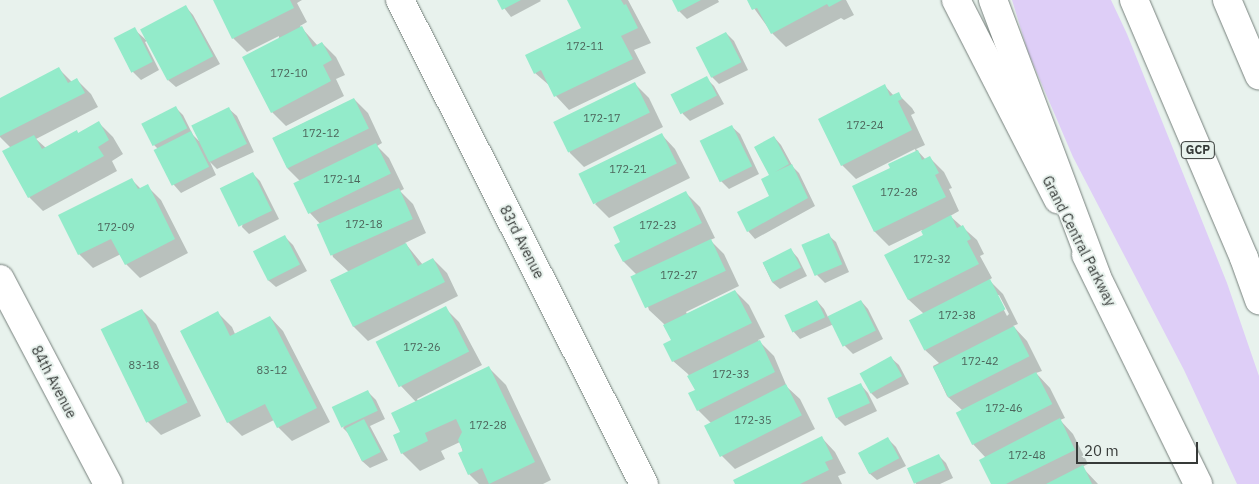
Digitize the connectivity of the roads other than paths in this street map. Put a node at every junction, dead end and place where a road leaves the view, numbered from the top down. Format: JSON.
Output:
{"nodes":[{"id":1,"x":400,"y":0,"type":"edge"},
{"id":2,"x":956,"y":0,"type":"edge"},
{"id":3,"x":993,"y":0,"type":"edge"},
{"id":4,"x":1134,"y":0,"type":"edge"},
{"id":5,"x":1227,"y":0,"type":"edge"},
{"id":6,"x":1259,"y":75,"type":"edge"},
{"id":7,"x":1097,"y":276,"type":"junction"},
{"id":8,"x":0,"y":279,"type":"edge"},
{"id":9,"x":1259,"y":300,"type":"edge"},
{"id":10,"x":108,"y":484,"type":"edge"},
{"id":11,"x":644,"y":484,"type":"edge"},
{"id":12,"x":1198,"y":484,"type":"edge"}],
"edges":[{"from":1,"to":11,"type":"main road","name":"83rd Avenue"},
{"from":2,"to":7,"type":"main road","name":"Grand Central Parkway"},
{"from":3,"to":7,"type":"main road"},
{"from":4,"to":9,"type":"main road","number":"GCP"},
{"from":5,"to":6,"type":"main road"},
{"from":7,"to":12,"type":"main road","name":"Grand Central Parkway"},
{"from":8,"to":10,"type":"main road","name":"84th Avenue"}]}
